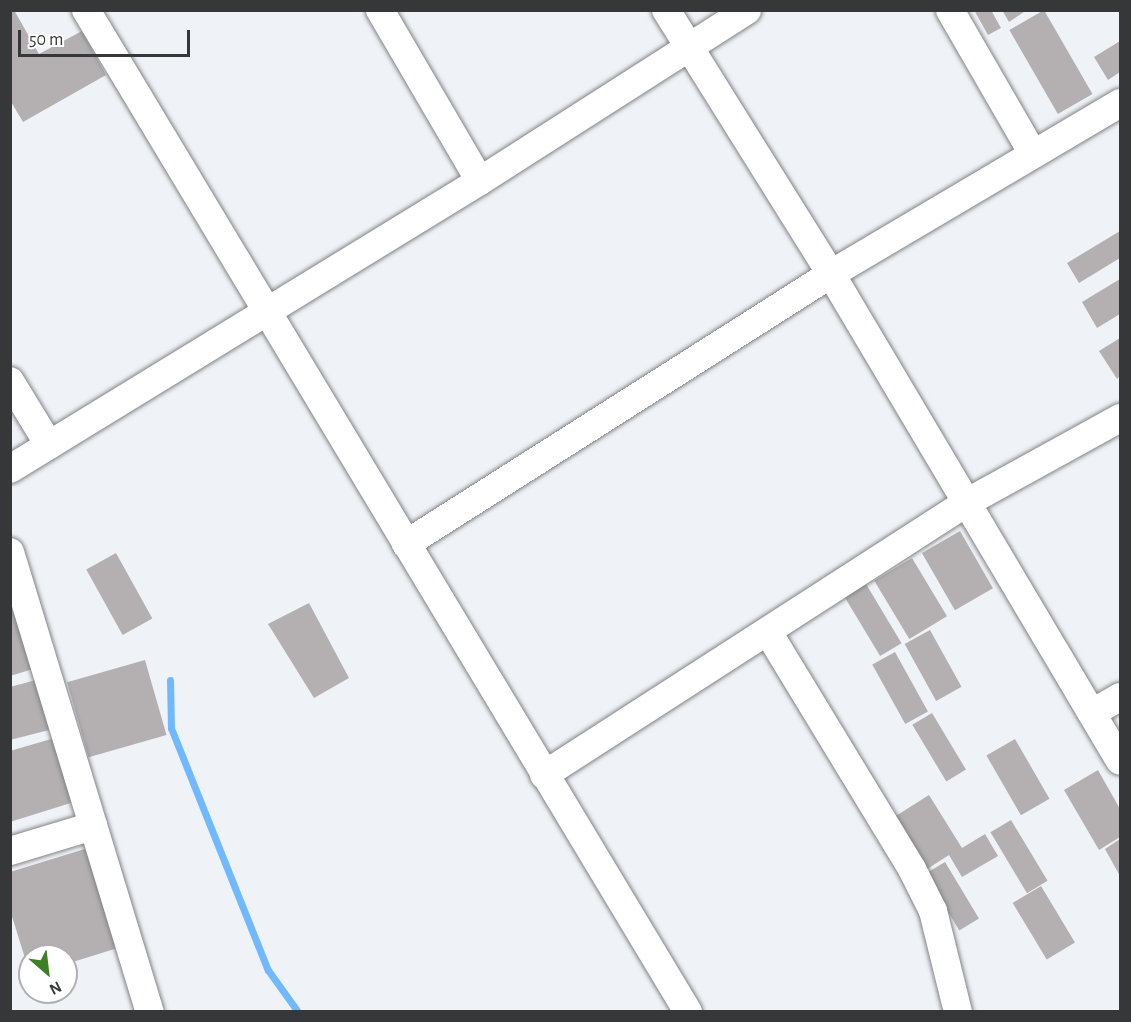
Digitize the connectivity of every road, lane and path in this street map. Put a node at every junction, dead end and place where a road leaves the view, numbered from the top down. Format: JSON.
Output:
{"nodes":[{"id":1,"x":86,"y":10,"type":"edge"},
{"id":2,"x":380,"y":10,"type":"edge"},
{"id":3,"x":666,"y":10,"type":"edge"},
{"id":4,"x":747,"y":10,"type":"edge"},
{"id":5,"x":950,"y":10,"type":"edge"},
{"id":6,"x":688,"y":49,"type":"junction"},
{"id":7,"x":1120,"y":103,"type":"edge"},
{"id":8,"x":1033,"y":154,"type":"junction"},
{"id":9,"x":480,"y":182,"type":"junction"},
{"id":10,"x":831,"y":274,"type":"junction"},
{"id":11,"x":267,"y":313,"type":"junction"},
{"id":12,"x":10,"y":381,"type":"edge"},
{"id":13,"x":1120,"y":418,"type":"edge"},
{"id":14,"x":50,"y":445,"type":"junction"},
{"id":15,"x":10,"y":469,"type":"edge"},
{"id":16,"x":966,"y":503,"type":"junction"},
{"id":17,"x":406,"y":544,"type":"junction"},
{"id":18,"x":10,"y":552,"type":"edge"},
{"id":19,"x":768,"y":632,"type":"junction"},
{"id":20,"x":1120,"y":697,"type":"edge"},
{"id":21,"x":1092,"y":713,"type":"junction"},
{"id":22,"x":1120,"y":761,"type":"edge"},
{"id":23,"x":544,"y":775,"type":"junction"},
{"id":24,"x":93,"y":826,"type":"junction"},
{"id":25,"x":10,"y":851,"type":"edge"},
{"id":26,"x":150,"y":1011,"type":"edge"},
{"id":27,"x":688,"y":1011,"type":"edge"},
{"id":28,"x":958,"y":1011,"type":"edge"}],
"edges":[{"from":1,"to":11,"type":"street"},
{"from":2,"to":9,"type":"street"},
{"from":3,"to":6,"type":"street"},
{"from":4,"to":6,"type":"street"},
{"from":5,"to":8,"type":"street"},
{"from":6,"to":9,"type":"street"},
{"from":6,"to":10,"type":"street"},
{"from":7,"to":8,"type":"street"},
{"from":8,"to":10,"type":"street"},
{"from":9,"to":11,"type":"street"},
{"from":10,"to":16,"type":"street"},
{"from":10,"to":17,"type":"street"},
{"from":11,"to":14,"type":"street"},
{"from":11,"to":17,"type":"street"},
{"from":12,"to":14,"type":"street"},
{"from":13,"to":16,"type":"street"},
{"from":14,"to":15,"type":"street"},
{"from":16,"to":19,"type":"street"},
{"from":16,"to":21,"type":"street"},
{"from":17,"to":23,"type":"street"},
{"from":18,"to":24,"type":"street"},
{"from":19,"to":23,"type":"street"},
{"from":19,"to":28,"type":"street"},
{"from":20,"to":21,"type":"street"},
{"from":21,"to":22,"type":"street"},
{"from":23,"to":27,"type":"street"},
{"from":24,"to":25,"type":"street"},
{"from":24,"to":26,"type":"street"}]}
